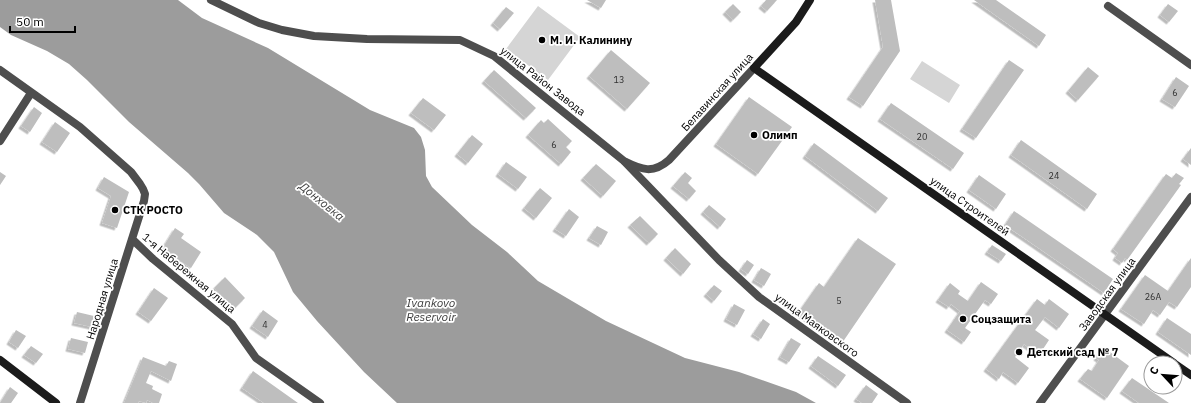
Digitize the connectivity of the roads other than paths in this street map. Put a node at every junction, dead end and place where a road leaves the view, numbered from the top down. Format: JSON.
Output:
{"nodes":[{"id":1,"x":211,"y":0,"type":"edge"},
{"id":2,"x":810,"y":0,"type":"edge"},
{"id":3,"x":1108,"y":6,"type":"dead end"},
{"id":4,"x":1191,"y":65,"type":"edge"},
{"id":5,"x":754,"y":68,"type":"junction"},
{"id":6,"x":0,"y":70,"type":"edge"},
{"id":7,"x":31,"y":92,"type":"junction"},
{"id":8,"x":0,"y":141,"type":"edge"},
{"id":9,"x":624,"y":161,"type":"junction"},
{"id":10,"x":1191,"y":197,"type":"edge"},
{"id":11,"x":132,"y":239,"type":"junction"},
{"id":12,"x":719,"y":260,"type":"joint"},
{"id":13,"x":1106,"y":315,"type":"junction"},
{"id":14,"x":1164,"y":355,"type":"edge"},
{"id":15,"x":0,"y":360,"type":"edge"},
{"id":16,"x":56,"y":403,"type":"edge"},
{"id":17,"x":80,"y":403,"type":"edge"},
{"id":18,"x":320,"y":403,"type":"edge"},
{"id":19,"x":907,"y":403,"type":"edge"},
{"id":20,"x":1040,"y":403,"type":"edge"}],
"edges":[{"from":1,"to":9,"type":"street","name":"улица Район Завода"},
{"from":2,"to":5,"type":"main road","name":"Белавинская улица"},
{"from":3,"to":4,"type":"street"},
{"from":5,"to":9,"type":"street","name":"Белавинская улица"},
{"from":5,"to":13,"type":"main road","name":"улица Строителей"},
{"from":6,"to":7,"type":"street"},
{"from":7,"to":8,"type":"street"},
{"from":7,"to":11,"type":"street","name":"Народная улица"},
{"from":9,"to":12,"type":"street","name":"улица Район Завода"},
{"from":10,"to":13,"type":"street","name":"Заводская улица"},
{"from":11,"to":17,"type":"street","name":"Народная улица"},
{"from":11,"to":18,"type":"street","name":"1-я Набережная улица"},
{"from":12,"to":19,"type":"street","name":"улица Маяковского"},
{"from":13,"to":14,"type":"main road","name":"улица Строителей"},
{"from":13,"to":20,"type":"street","name":"Заводская улица"},
{"from":15,"to":16,"type":"main road"}]}
